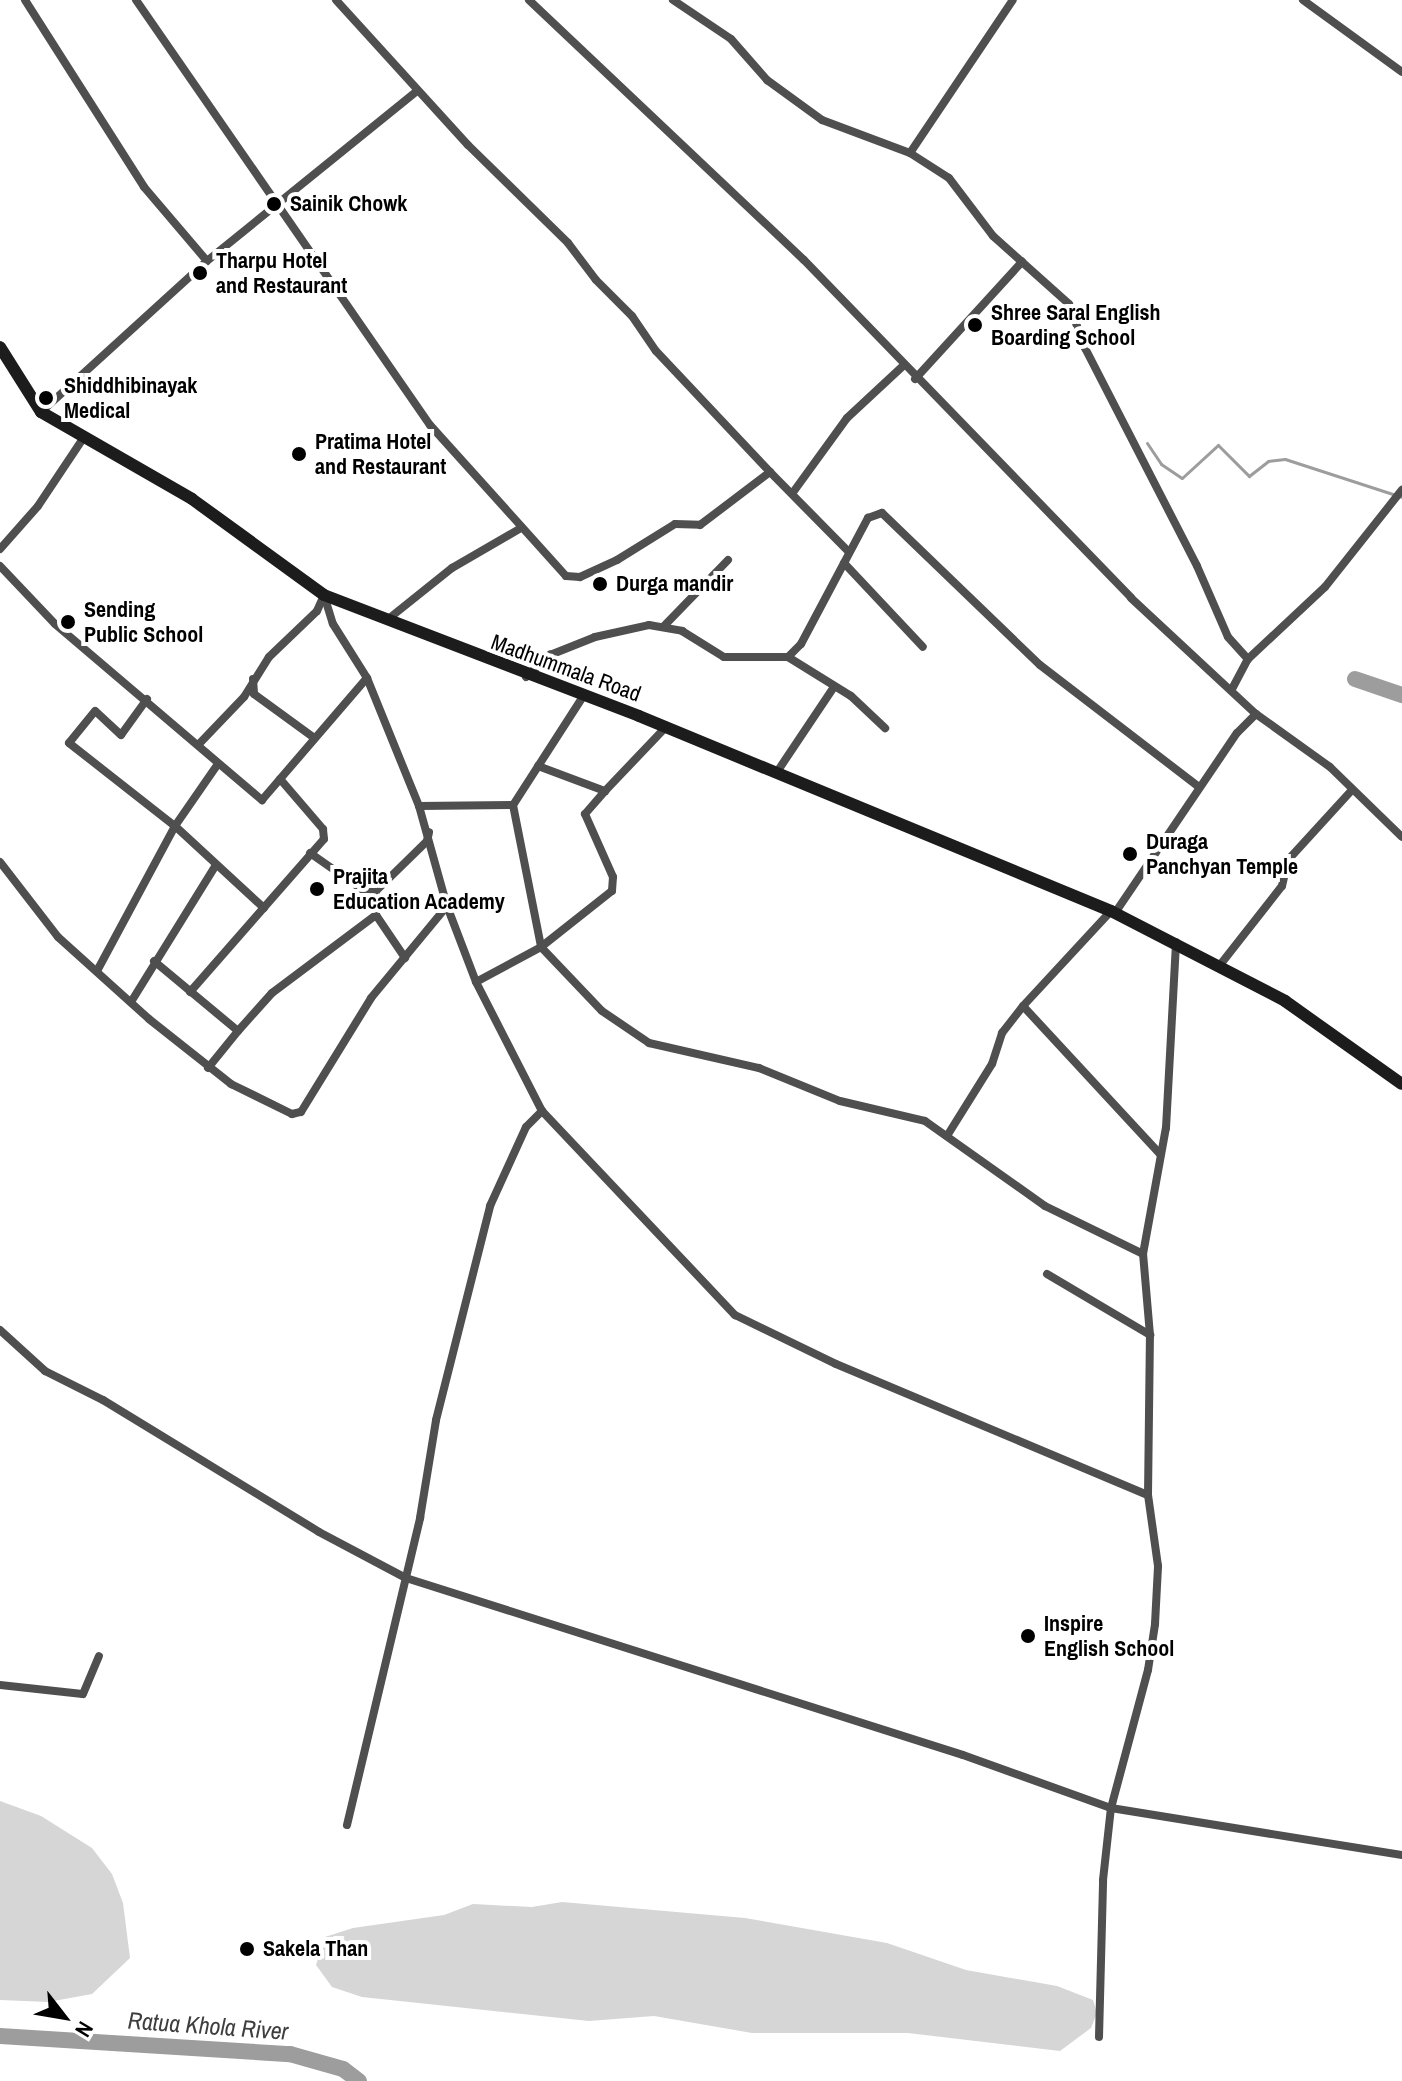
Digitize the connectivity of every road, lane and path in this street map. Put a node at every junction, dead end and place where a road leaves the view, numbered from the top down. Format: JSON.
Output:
{"nodes":[{"id":1,"x":25,"y":0,"type":"edge"},
{"id":2,"x":136,"y":0,"type":"edge"},
{"id":3,"x":336,"y":0,"type":"edge"},
{"id":4,"x":529,"y":0,"type":"edge"},
{"id":5,"x":673,"y":0,"type":"edge"},
{"id":6,"x":1013,"y":0,"type":"edge"},
{"id":7,"x":1303,"y":0,"type":"edge"},
{"id":8,"x":1402,"y":72,"type":"edge"},
{"id":9,"x":417,"y":91,"type":"junction"},
{"id":10,"x":910,"y":153,"type":"junction"},
{"id":11,"x":274,"y":204,"type":"junction"},
{"id":12,"x":207,"y":261,"type":"junction"},
{"id":13,"x":1022,"y":262,"type":"junction"},
{"id":14,"x":0,"y":347,"type":"edge"},
{"id":15,"x":903,"y":366,"type":"junction"},
{"id":16,"x":915,"y":379,"type":"junction"},
{"id":17,"x":41,"y":412,"type":"junction"},
{"id":18,"x":84,"y":437,"type":"junction"},
{"id":19,"x":770,"y":472,"type":"junction"},
{"id":20,"x":1402,"y":490,"type":"edge"},
{"id":21,"x":794,"y":491,"type":"junction"},
{"id":22,"x":521,"y":528,"type":"junction"},
{"id":23,"x":2,"y":543,"type":"edge"},
{"id":24,"x":849,"y":552,"type":"junction"},
{"id":25,"x":728,"y":560,"type":"dead end"},
{"id":26,"x":844,"y":563,"type":"junction"},
{"id":27,"x":0,"y":566,"type":"edge"},
{"id":28,"x":324,"y":595,"type":"junction"},
{"id":29,"x":386,"y":621,"type":"junction"},
{"id":30,"x":664,"y":626,"type":"junction"},
{"id":31,"x":923,"y":647,"type":"dead end"},
{"id":32,"x":788,"y":657,"type":"junction"},
{"id":33,"x":1248,"y":659,"type":"junction"},
{"id":34,"x":526,"y":677,"type":"junction"},
{"id":35,"x":253,"y":678,"type":"junction"},
{"id":36,"x":367,"y":678,"type":"junction"},
{"id":37,"x":834,"y":687,"type":"junction"},
{"id":38,"x":1232,"y":689,"type":"junction"},
{"id":39,"x":584,"y":695,"type":"junction"},
{"id":40,"x":147,"y":699,"type":"junction"},
{"id":41,"x":1256,"y":714,"type":"junction"},
{"id":42,"x":666,"y":727,"type":"junction"},
{"id":43,"x":885,"y":728,"type":"dead end"},
{"id":44,"x":313,"y":737,"type":"junction"},
{"id":45,"x":199,"y":744,"type":"junction"},
{"id":46,"x":218,"y":764,"type":"junction"},
{"id":47,"x":538,"y":766,"type":"junction"},
{"id":48,"x":777,"y":772,"type":"junction"},
{"id":49,"x":280,"y":779,"type":"junction"},
{"id":50,"x":1199,"y":787,"type":"junction"},
{"id":51,"x":1352,"y":790,"type":"junction"},
{"id":52,"x":605,"y":791,"type":"junction"},
{"id":53,"x":513,"y":805,"type":"junction"},
{"id":54,"x":419,"y":806,"type":"junction"},
{"id":55,"x":175,"y":826,"type":"junction"},
{"id":56,"x":429,"y":831,"type":"junction"},
{"id":57,"x":1402,"y":837,"type":"edge"},
{"id":58,"x":310,"y":853,"type":"junction"},
{"id":59,"x":0,"y":862,"type":"edge"},
{"id":60,"x":216,"y":865,"type":"junction"},
{"id":61,"x":376,"y":891,"type":"junction"},
{"id":62,"x":447,"y":906,"type":"junction"},
{"id":63,"x":264,"y":908,"type":"junction"},
{"id":64,"x":1113,"y":912,"type":"junction"},
{"id":65,"x":376,"y":915,"type":"junction"},
{"id":66,"x":1177,"y":941,"type":"junction"},
{"id":67,"x":541,"y":947,"type":"junction"},
{"id":68,"x":405,"y":958,"type":"junction"},
{"id":69,"x":154,"y":961,"type":"junction"},
{"id":70,"x":1220,"y":965,"type":"junction"},
{"id":71,"x":97,"y":971,"type":"junction"},
{"id":72,"x":476,"y":982,"type":"junction"},
{"id":73,"x":190,"y":992,"type":"junction"},
{"id":74,"x":131,"y":1002,"type":"junction"},
{"id":75,"x":1023,"y":1006,"type":"junction"},
{"id":76,"x":238,"y":1031,"type":"junction"},
{"id":77,"x":202,"y":1061,"type":"dead end"},
{"id":78,"x":210,"y":1070,"type":"junction"},
{"id":79,"x":1402,"y":1084,"type":"edge"},
{"id":80,"x":542,"y":1111,"type":"junction"},
{"id":81,"x":947,"y":1136,"type":"junction"},
{"id":82,"x":1160,"y":1154,"type":"junction"},
{"id":83,"x":1143,"y":1254,"type":"junction"},
{"id":84,"x":1047,"y":1274,"type":"dead end"},
{"id":85,"x":0,"y":1330,"type":"edge"},
{"id":86,"x":1150,"y":1335,"type":"junction"},
{"id":87,"x":1148,"y":1495,"type":"junction"},
{"id":88,"x":406,"y":1578,"type":"junction"},
{"id":89,"x":99,"y":1656,"type":"dead end"},
{"id":90,"x":0,"y":1685,"type":"edge"},
{"id":91,"x":1111,"y":1808,"type":"junction"},
{"id":92,"x":347,"y":1825,"type":"dead end"},
{"id":93,"x":1402,"y":1855,"type":"edge"},
{"id":94,"x":1099,"y":2037,"type":"dead end"}],
"edges":[{"from":1,"to":12,"type":"street"},
{"from":2,"to":11,"type":"street"},
{"from":3,"to":9,"type":"street"},
{"from":4,"to":15,"type":"street"},
{"from":5,"to":10,"type":"street"},
{"from":6,"to":10,"type":"street"},
{"from":7,"to":8,"type":"street"},
{"from":9,"to":11,"type":"street"},
{"from":9,"to":19,"type":"street"},
{"from":10,"to":13,"type":"street"},
{"from":11,"to":12,"type":"street"},
{"from":11,"to":22,"type":"street"},
{"from":12,"to":17,"type":"street"},
{"from":13,"to":16,"type":"street"},
{"from":13,"to":33,"type":"street"},
{"from":14,"to":17,"type":"street","name":"Madhummala Road"},
{"from":15,"to":16,"type":"street"},
{"from":15,"to":21,"type":"street"},
{"from":16,"to":38,"type":"street"},
{"from":17,"to":18,"type":"street","name":"Madhummala Road"},
{"from":18,"to":23,"type":"street"},
{"from":18,"to":28,"type":"street","name":"Madhummala Road"},
{"from":19,"to":21,"type":"street"},
{"from":19,"to":22,"type":"street"},
{"from":20,"to":33,"type":"street"},
{"from":21,"to":24,"type":"street"},
{"from":22,"to":29,"type":"street"},
{"from":24,"to":26,"type":"street"},
{"from":24,"to":50,"type":"street"},
{"from":25,"to":30,"type":"street"},
{"from":26,"to":31,"type":"street"},
{"from":26,"to":32,"type":"street"},
{"from":27,"to":40,"type":"street"},
{"from":28,"to":29,"type":"street","name":"Madhummala Road"},
{"from":28,"to":35,"type":"street"},
{"from":28,"to":36,"type":"street"},
{"from":29,"to":34,"type":"street","name":"Madhummala Road"},
{"from":30,"to":32,"type":"street"},
{"from":30,"to":34,"type":"street"},
{"from":32,"to":37,"type":"street"},
{"from":33,"to":38,"type":"street"},
{"from":34,"to":39,"type":"street","name":"Madhummala Road"},
{"from":35,"to":44,"type":"street"},
{"from":35,"to":45,"type":"street"},
{"from":36,"to":44,"type":"street"},
{"from":36,"to":54,"type":"street"},
{"from":37,"to":43,"type":"street"},
{"from":37,"to":48,"type":"street"},
{"from":38,"to":41,"type":"street"},
{"from":39,"to":42,"type":"street","name":"Madhummala Road"},
{"from":39,"to":47,"type":"street"},
{"from":40,"to":45,"type":"street"},
{"from":40,"to":55,"type":"street"},
{"from":41,"to":50,"type":"street"},
{"from":41,"to":51,"type":"street"},
{"from":42,"to":48,"type":"street","name":"Madhummala Road"},
{"from":42,"to":52,"type":"street"},
{"from":44,"to":49,"type":"street"},
{"from":45,"to":46,"type":"street"},
{"from":46,"to":49,"type":"street"},
{"from":46,"to":55,"type":"street"},
{"from":47,"to":52,"type":"street"},
{"from":47,"to":53,"type":"street"},
{"from":48,"to":64,"type":"street","name":"Madhummala Road"},
{"from":49,"to":58,"type":"street"},
{"from":50,"to":64,"type":"street"},
{"from":51,"to":57,"type":"street"},
{"from":51,"to":70,"type":"street"},
{"from":52,"to":67,"type":"street"},
{"from":53,"to":54,"type":"street"},
{"from":53,"to":67,"type":"street"},
{"from":54,"to":56,"type":"street"},
{"from":55,"to":60,"type":"street"},
{"from":55,"to":71,"type":"street"},
{"from":56,"to":61,"type":"street"},
{"from":56,"to":62,"type":"street"},
{"from":58,"to":61,"type":"street"},
{"from":58,"to":63,"type":"street"},
{"from":59,"to":71,"type":"street"},
{"from":60,"to":63,"type":"street"},
{"from":60,"to":69,"type":"street"},
{"from":61,"to":65,"type":"street"},
{"from":62,"to":68,"type":"street"},
{"from":62,"to":72,"type":"street"},
{"from":63,"to":73,"type":"street"},
{"from":64,"to":66,"type":"street","name":"Madhummala Road"},
{"from":64,"to":75,"type":"street"},
{"from":65,"to":68,"type":"street"},
{"from":65,"to":76,"type":"street"},
{"from":66,"to":70,"type":"street","name":"Madhummala Road"},
{"from":66,"to":82,"type":"street"},
{"from":67,"to":72,"type":"street"},
{"from":67,"to":81,"type":"street"},
{"from":68,"to":78,"type":"street"},
{"from":69,"to":73,"type":"street"},
{"from":69,"to":74,"type":"street"},
{"from":70,"to":79,"type":"street","name":"Madhummala Road"},
{"from":71,"to":74,"type":"street"},
{"from":72,"to":80,"type":"street"},
{"from":73,"to":76,"type":"street"},
{"from":74,"to":78,"type":"street"},
{"from":75,"to":81,"type":"street"},
{"from":75,"to":82,"type":"street"},
{"from":76,"to":78,"type":"street"},
{"from":77,"to":78,"type":"street"},
{"from":80,"to":87,"type":"street"},
{"from":80,"to":88,"type":"street"},
{"from":81,"to":83,"type":"street"},
{"from":82,"to":83,"type":"street"},
{"from":83,"to":86,"type":"street"},
{"from":84,"to":86,"type":"street"},
{"from":85,"to":88,"type":"street"},
{"from":86,"to":87,"type":"street"},
{"from":87,"to":91,"type":"street"},
{"from":88,"to":91,"type":"street"},
{"from":88,"to":92,"type":"street"},
{"from":89,"to":90,"type":"street"},
{"from":91,"to":93,"type":"street"},
{"from":91,"to":94,"type":"street"}]}
